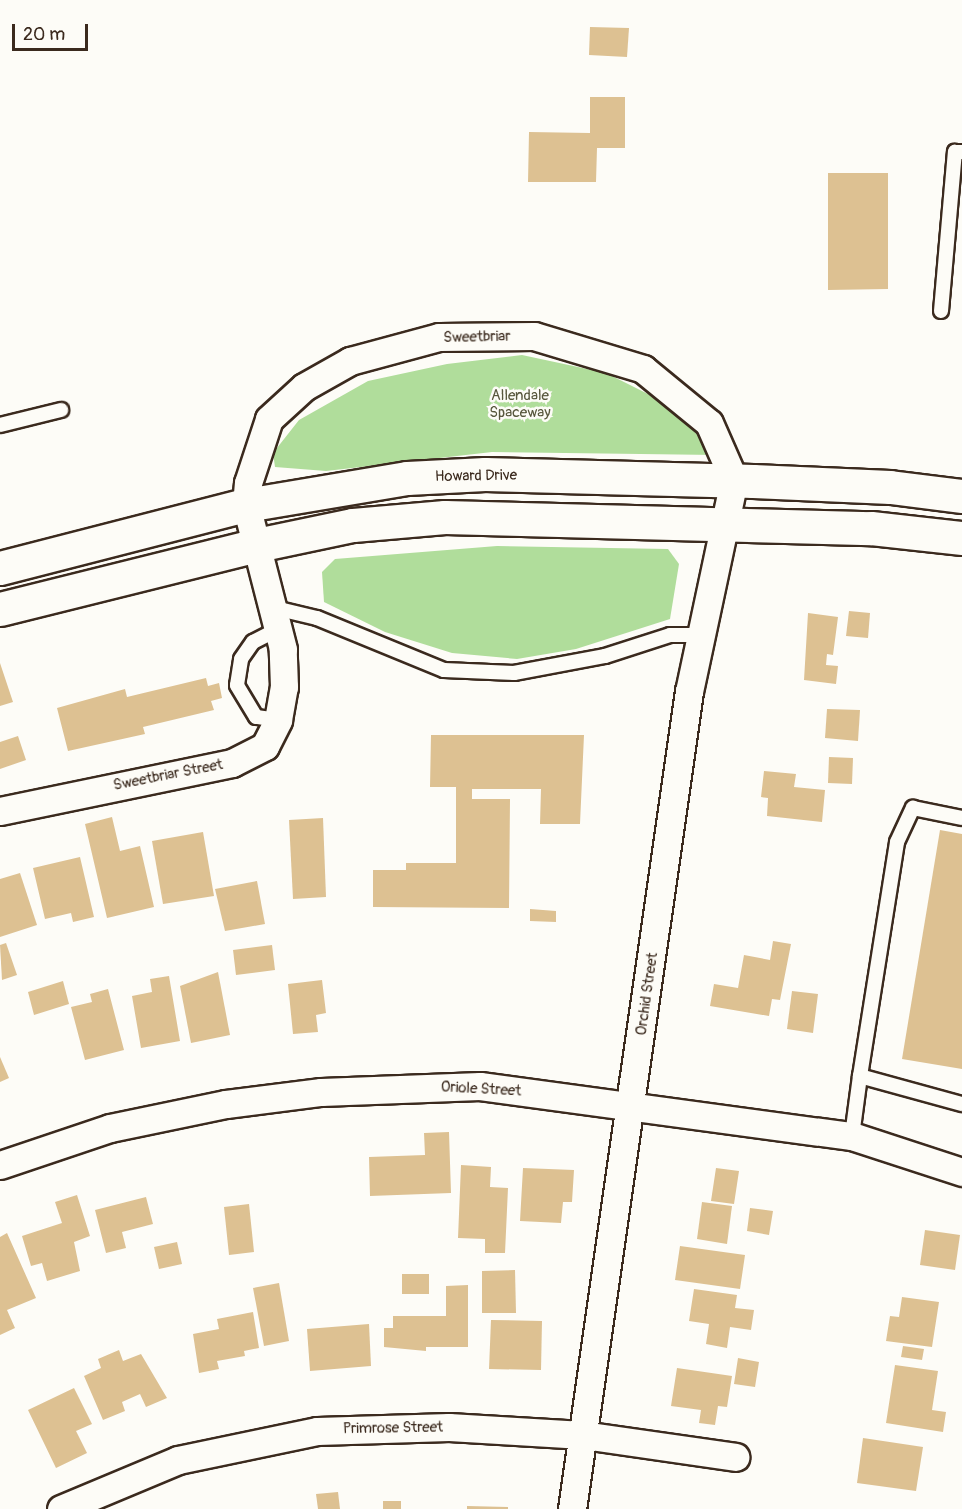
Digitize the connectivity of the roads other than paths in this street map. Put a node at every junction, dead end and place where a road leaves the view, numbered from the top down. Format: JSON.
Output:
{"nodes":[{"id":1,"x":962,"y":152,"type":"edge"},
{"id":2,"x":941,"y":311,"type":"dead end"},
{"id":3,"x":61,"y":410,"type":"dead end"},
{"id":4,"x":0,"y":425,"type":"edge"},
{"id":5,"x":734,"y":480,"type":"junction"},
{"id":6,"x":962,"y":496,"type":"edge"},
{"id":7,"x":246,"y":505,"type":"junction"},
{"id":8,"x":723,"y":524,"type":"junction"},
{"id":9,"x":962,"y":538,"type":"edge"},
{"id":10,"x":257,"y":544,"type":"junction"},
{"id":11,"x":0,"y":568,"type":"edge"},
{"id":12,"x":0,"y":609,"type":"edge"},
{"id":13,"x":277,"y":618,"type":"junction"},
{"id":14,"x":699,"y":635,"type":"junction"},
{"id":15,"x":278,"y":720,"type":"junction"},
{"id":16,"x":0,"y":811,"type":"edge"},
{"id":17,"x":962,"y":818,"type":"edge"},
{"id":18,"x":860,"y":1076,"type":"junction"},
{"id":19,"x":632,"y":1104,"type":"junction"},
{"id":20,"x":962,"y":1104,"type":"edge"},
{"id":21,"x":852,"y":1136,"type":"junction"},
{"id":22,"x":0,"y":1165,"type":"edge"},
{"id":23,"x":962,"y":1172,"type":"edge"},
{"id":24,"x":584,"y":1435,"type":"junction"},
{"id":25,"x":735,"y":1457,"type":"dead end"},
{"id":26,"x":61,"y":1509,"type":"edge"},
{"id":27,"x":573,"y":1509,"type":"edge"}],
"edges":[{"from":1,"to":2,"type":"lane"},
{"from":3,"to":4,"type":"lane"},
{"from":5,"to":6,"type":"main road","name":"Howard Drive"},
{"from":5,"to":7,"type":"main road","name":"Howard Drive"},
{"from":5,"to":7,"type":"street","name":"Sweetbriar"},
{"from":5,"to":8,"type":"street","name":"Orchid Street"},
{"from":7,"to":10,"type":"street","name":"Sweetbriar Street"},
{"from":7,"to":11,"type":"main road","name":"Howard Drive"},
{"from":8,"to":9,"type":"main road"},
{"from":8,"to":10,"type":"main road"},
{"from":8,"to":14,"type":"street","name":"Orchid Street"},
{"from":10,"to":12,"type":"main road"},
{"from":10,"to":13,"type":"street","name":"Sweetbriar Street"},
{"from":13,"to":14,"type":"lane"},
{"from":13,"to":15,"type":"street","name":"Sweetbriar Street"},
{"from":13,"to":15,"type":"lane"},
{"from":14,"to":19,"type":"street","name":"Orchid Street"},
{"from":15,"to":16,"type":"street","name":"Sweetbriar Street"},
{"from":17,"to":18,"type":"lane"},
{"from":18,"to":20,"type":"lane"},
{"from":18,"to":21,"type":"lane"},
{"from":19,"to":21,"type":"street","name":"Oriole Street"},
{"from":19,"to":22,"type":"street","name":"Oriole Street"},
{"from":19,"to":24,"type":"street","name":"Orchid Street"},
{"from":21,"to":23,"type":"street","name":"Oriole Street"},
{"from":24,"to":25,"type":"street","name":"Primrose Street"},
{"from":24,"to":26,"type":"street","name":"Primrose Street"},
{"from":24,"to":27,"type":"street","name":"Orchid Street"}]}
